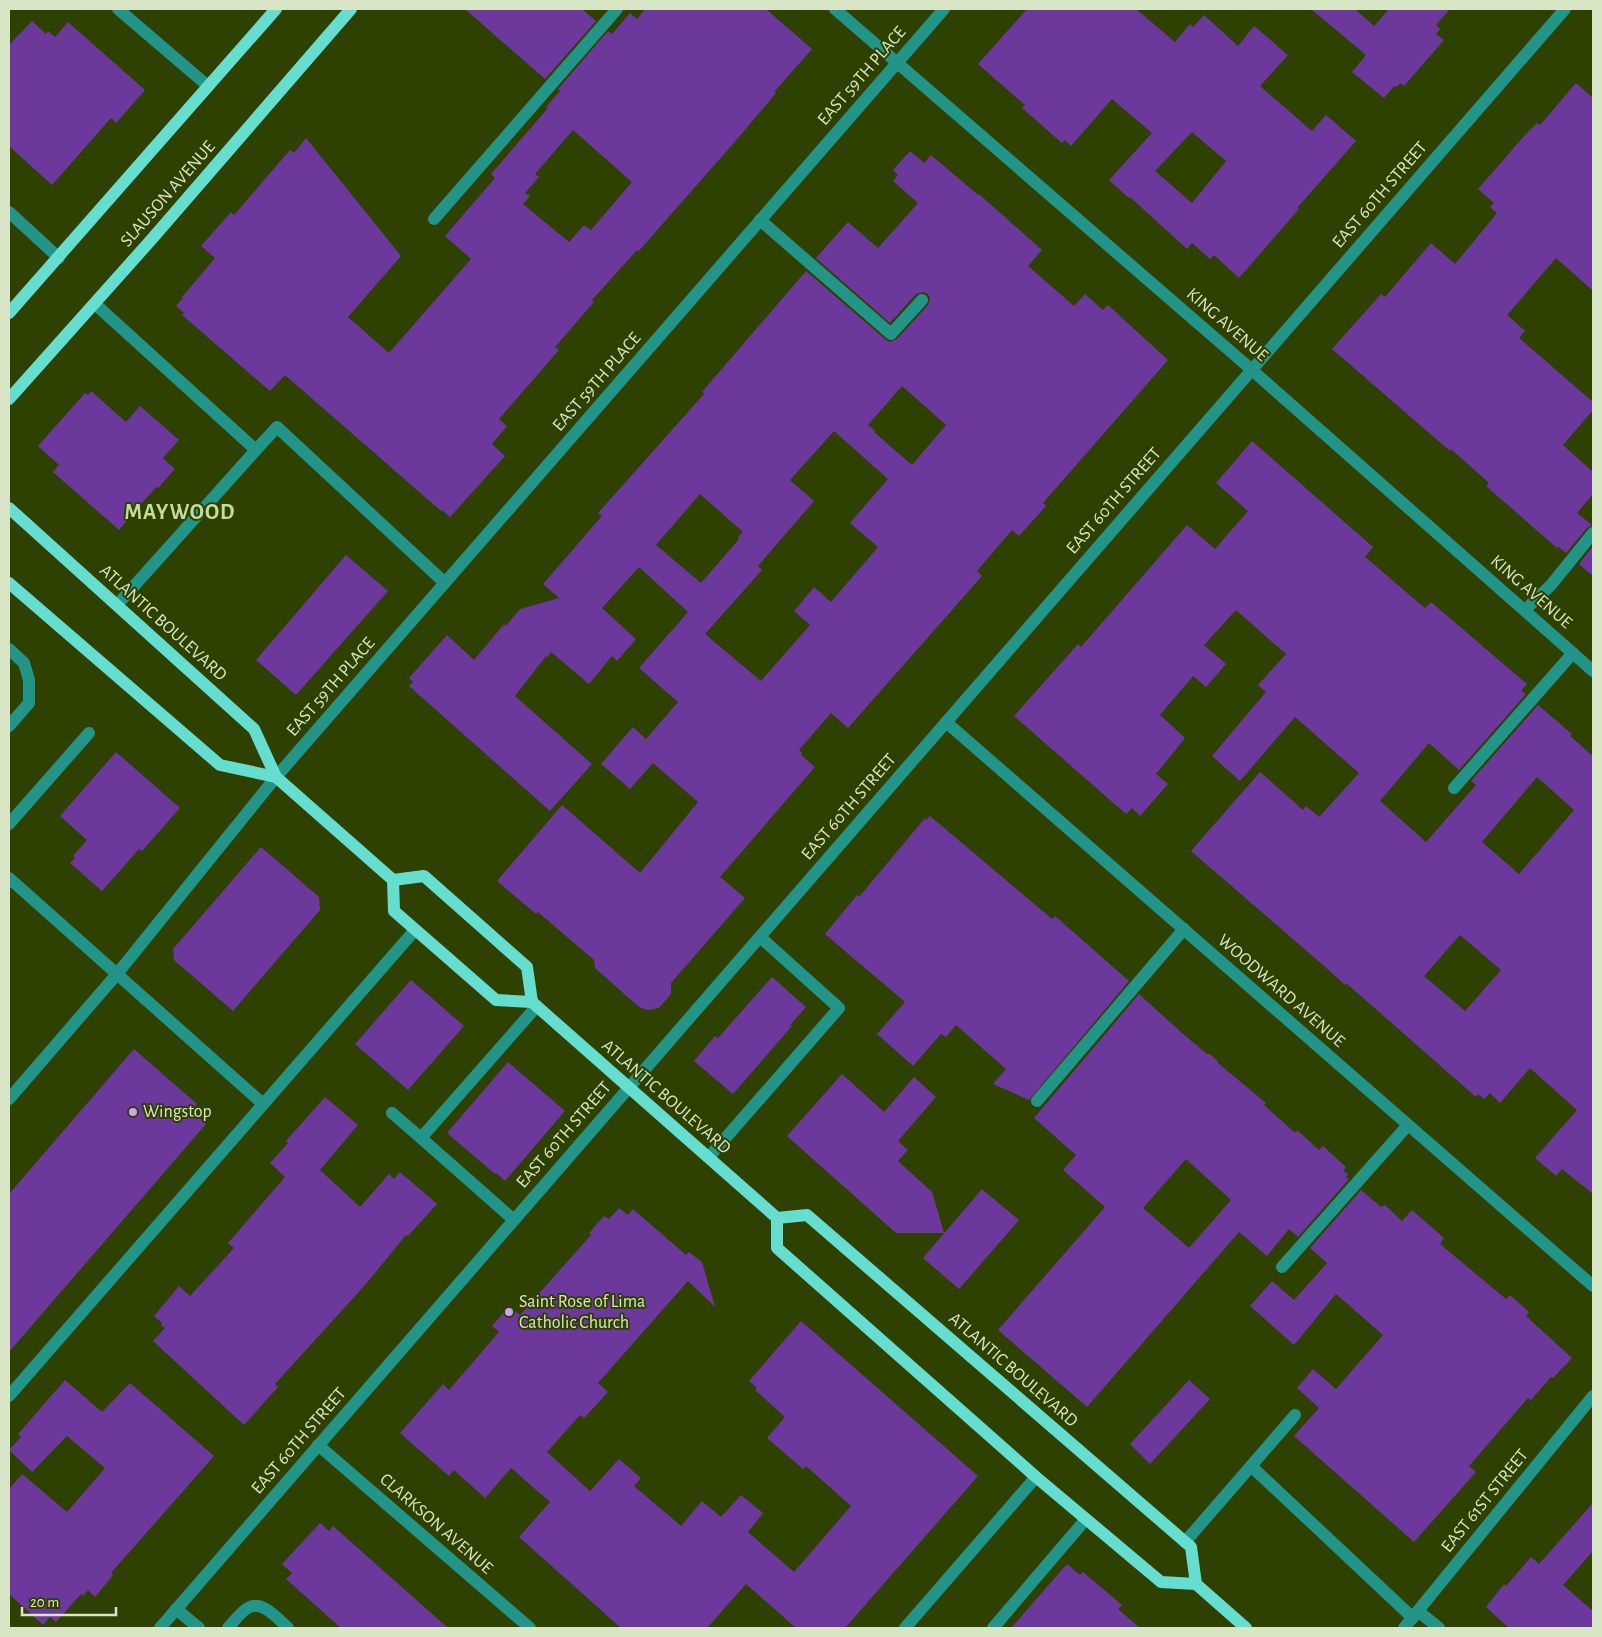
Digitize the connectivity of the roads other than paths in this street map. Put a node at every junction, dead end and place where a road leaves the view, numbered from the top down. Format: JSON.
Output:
{"nodes":[{"id":1,"x":118,"y":9,"type":"edge"},
{"id":2,"x":276,"y":9,"type":"edge"},
{"id":3,"x":351,"y":9,"type":"edge"},
{"id":4,"x":617,"y":9,"type":"edge"},
{"id":5,"x":835,"y":9,"type":"edge"},
{"id":6,"x":944,"y":9,"type":"edge"},
{"id":7,"x":1565,"y":9,"type":"edge"},
{"id":8,"x":897,"y":63,"type":"junction"},
{"id":9,"x":208,"y":86,"type":"junction"},
{"id":10,"x":9,"y":212,"type":"edge"},
{"id":11,"x":434,"y":219,"type":"dead end"},
{"id":12,"x":760,"y":220,"type":"junction"},
{"id":13,"x":59,"y":258,"type":"junction"},
{"id":14,"x":922,"y":300,"type":"dead end"},
{"id":15,"x":95,"y":304,"type":"junction"},
{"id":16,"x":9,"y":313,"type":"edge"},
{"id":17,"x":1252,"y":370,"type":"junction"},
{"id":18,"x":9,"y":399,"type":"edge"},
{"id":19,"x":256,"y":450,"type":"junction"},
{"id":20,"x":9,"y":508,"type":"edge"},
{"id":21,"x":1593,"y":533,"type":"edge"},
{"id":22,"x":9,"y":583,"type":"edge"},
{"id":23,"x":445,"y":583,"type":"junction"},
{"id":24,"x":117,"y":605,"type":"junction"},
{"id":25,"x":1525,"y":610,"type":"junction"},
{"id":26,"x":9,"y":649,"type":"edge"},
{"id":27,"x":1573,"y":653,"type":"junction"},
{"id":28,"x":1593,"y":670,"type":"edge"},
{"id":29,"x":946,"y":722,"type":"junction"},
{"id":30,"x":9,"y":726,"type":"edge"},
{"id":31,"x":89,"y":733,"type":"dead end"},
{"id":32,"x":276,"y":777,"type":"junction"},
{"id":33,"x":1454,"y":788,"type":"dead end"},
{"id":34,"x":9,"y":824,"type":"edge"},
{"id":35,"x":9,"y":878,"type":"edge"},
{"id":36,"x":393,"y":880,"type":"junction"},
{"id":37,"x":1184,"y":929,"type":"junction"},
{"id":38,"x":415,"y":930,"type":"junction"},
{"id":39,"x":760,"y":937,"type":"junction"},
{"id":40,"x":117,"y":974,"type":"junction"},
{"id":41,"x":534,"y":1004,"type":"junction"},
{"id":42,"x":628,"y":1088,"type":"junction"},
{"id":43,"x":9,"y":1099,"type":"edge"},
{"id":44,"x":1037,"y":1101,"type":"dead end"},
{"id":45,"x":262,"y":1103,"type":"junction"},
{"id":46,"x":392,"y":1113,"type":"dead end"},
{"id":47,"x":1408,"y":1125,"type":"junction"},
{"id":48,"x":421,"y":1138,"type":"junction"},
{"id":49,"x":708,"y":1157,"type":"junction"},
{"id":50,"x":777,"y":1218,"type":"junction"},
{"id":51,"x":514,"y":1220,"type":"junction"},
{"id":52,"x":1282,"y":1267,"type":"dead end"},
{"id":53,"x":1593,"y":1286,"type":"edge"},
{"id":54,"x":9,"y":1396,"type":"edge"},
{"id":55,"x":1593,"y":1396,"type":"edge"},
{"id":56,"x":1295,"y":1415,"type":"dead end"},
{"id":57,"x":318,"y":1445,"type":"junction"},
{"id":58,"x":1251,"y":1466,"type":"junction"},
{"id":59,"x":1036,"y":1477,"type":"junction"},
{"id":60,"x":1086,"y":1519,"type":"junction"},
{"id":61,"x":1185,"y":1542,"type":"junction"},
{"id":62,"x":1196,"y":1584,"type":"junction"},
{"id":63,"x":176,"y":1609,"type":"junction"},
{"id":64,"x":1416,"y":1614,"type":"junction"},
{"id":65,"x":524,"y":1626,"type":"edge"},
{"id":66,"x":160,"y":1628,"type":"edge"},
{"id":67,"x":199,"y":1628,"type":"edge"},
{"id":68,"x":228,"y":1628,"type":"edge"},
{"id":69,"x":288,"y":1628,"type":"edge"},
{"id":70,"x":904,"y":1628,"type":"edge"},
{"id":71,"x":993,"y":1628,"type":"edge"},
{"id":72,"x":1246,"y":1628,"type":"edge"},
{"id":73,"x":1404,"y":1628,"type":"edge"},
{"id":74,"x":1439,"y":1628,"type":"edge"}],
"edges":[{"from":1,"to":9,"type":"street"},
{"from":2,"to":9,"type":"main road"},
{"from":3,"to":15,"type":"main road","name":"SLAUSON AVENUE"},
{"from":4,"to":11,"type":"street"},
{"from":5,"to":8,"type":"street","name":"KING AVENUE"},
{"from":6,"to":8,"type":"street","name":"EAST 59TH PLACE"},
{"from":7,"to":17,"type":"street","name":"EAST 60TH STREET"},
{"from":8,"to":12,"type":"street","name":"EAST 59TH PLACE"},
{"from":8,"to":17,"type":"street","name":"KING AVENUE"},
{"from":9,"to":13,"type":"main road"},
{"from":10,"to":13,"type":"street"},
{"from":12,"to":14,"type":"street"},
{"from":12,"to":23,"type":"street","name":"EAST 59TH PLACE"},
{"from":13,"to":16,"type":"main road"},
{"from":15,"to":18,"type":"main road","name":"SLAUSON AVENUE"},
{"from":15,"to":19,"type":"street"},
{"from":17,"to":25,"type":"street","name":"KING AVENUE"},
{"from":17,"to":29,"type":"street","name":"EAST 60TH STREET"},
{"from":19,"to":23,"type":"street"},
{"from":19,"to":24,"type":"street"},
{"from":20,"to":24,"type":"main road","name":"ATLANTIC BOULEVARD"},
{"from":21,"to":25,"type":"street"},
{"from":22,"to":32,"type":"main road","name":"ATLANTIC BOULEVARD"},
{"from":23,"to":32,"type":"street","name":"EAST 59TH PLACE"},
{"from":24,"to":32,"type":"main road","name":"ATLANTIC BOULEVARD"},
{"from":25,"to":27,"type":"street","name":"KING AVENUE"},
{"from":26,"to":30,"type":"street"},
{"from":27,"to":28,"type":"street","name":"KING AVENUE"},
{"from":27,"to":33,"type":"street"},
{"from":29,"to":37,"type":"street","name":"WOODWARD AVENUE"},
{"from":29,"to":39,"type":"street","name":"EAST 60TH STREET"},
{"from":31,"to":34,"type":"street"},
{"from":32,"to":36,"type":"main road","name":"ATLANTIC BOULEVARD"},
{"from":32,"to":40,"type":"street","name":"EAST 59TH PLACE"},
{"from":35,"to":40,"type":"street"},
{"from":36,"to":38,"type":"main road"},
{"from":36,"to":41,"type":"main road"},
{"from":37,"to":44,"type":"street"},
{"from":37,"to":47,"type":"street","name":"WOODWARD AVENUE"},
{"from":38,"to":41,"type":"main road"},
{"from":38,"to":45,"type":"street"},
{"from":39,"to":42,"type":"street","name":"EAST 60TH STREET"},
{"from":39,"to":49,"type":"street"},
{"from":40,"to":43,"type":"street","name":"EAST 59TH PLACE"},
{"from":40,"to":45,"type":"street"},
{"from":41,"to":42,"type":"main road","name":"ATLANTIC BOULEVARD"},
{"from":41,"to":48,"type":"street"},
{"from":42,"to":49,"type":"main road","name":"ATLANTIC BOULEVARD"},
{"from":42,"to":51,"type":"street","name":"EAST 60TH STREET"},
{"from":45,"to":54,"type":"street"},
{"from":46,"to":48,"type":"street"},
{"from":47,"to":52,"type":"street"},
{"from":47,"to":53,"type":"street","name":"WOODWARD AVENUE"},
{"from":48,"to":51,"type":"street"},
{"from":49,"to":50,"type":"main road","name":"ATLANTIC BOULEVARD"},
{"from":50,"to":59,"type":"main road"},
{"from":50,"to":61,"type":"main road","name":"ATLANTIC BOULEVARD"},
{"from":51,"to":57,"type":"street","name":"EAST 60TH STREET"},
{"from":55,"to":64,"type":"street","name":"EAST 61ST STREET"},
{"from":56,"to":58,"type":"street"},
{"from":57,"to":63,"type":"street","name":"EAST 60TH STREET"},
{"from":57,"to":65,"type":"street","name":"CLARKSON AVENUE"},
{"from":58,"to":61,"type":"street"},
{"from":58,"to":64,"type":"street"},
{"from":59,"to":60,"type":"main road"},
{"from":59,"to":70,"type":"street"},
{"from":60,"to":62,"type":"main road"},
{"from":60,"to":71,"type":"street"},
{"from":61,"to":62,"type":"main road","name":"ATLANTIC BOULEVARD"},
{"from":62,"to":72,"type":"main road"},
{"from":63,"to":66,"type":"street","name":"EAST 60TH STREET"},
{"from":63,"to":67,"type":"street"},
{"from":64,"to":73,"type":"street","name":"EAST 61ST STREET"},
{"from":64,"to":74,"type":"street"},
{"from":68,"to":69,"type":"street"}]}
